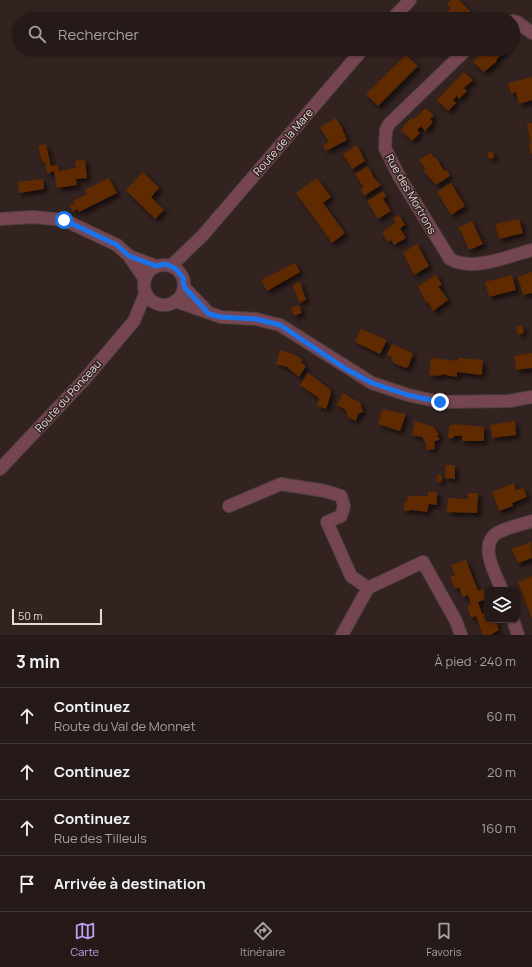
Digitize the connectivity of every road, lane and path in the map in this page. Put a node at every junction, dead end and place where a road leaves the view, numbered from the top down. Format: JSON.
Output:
{"nodes":[{"id":1,"x":410,"y":0,"type":"edge"},
{"id":2,"x":399,"y":12,"type":"edge"},
{"id":3,"x":520,"y":24,"type":"edge"},
{"id":4,"x":532,"y":33,"type":"edge"},
{"id":5,"x":357,"y":56,"type":"edge"},
{"id":6,"x":460,"y":56,"type":"edge"},
{"id":7,"x":0,"y":219,"type":"edge"},
{"id":8,"x":203,"y":235,"type":"junction"},
{"id":9,"x":532,"y":250,"type":"edge"},
{"id":10,"x":129,"y":256,"type":"junction"},
{"id":11,"x":156,"y":266,"type":"junction"},
{"id":12,"x":171,"y":266,"type":"junction"},
{"id":13,"x":180,"y":274,"type":"junction"},
{"id":14,"x":144,"y":278,"type":"junction"},
{"id":15,"x":184,"y":287,"type":"junction"},
{"id":16,"x":145,"y":294,"type":"junction"},
{"id":17,"x":175,"y":302,"type":"junction"},
{"id":18,"x":158,"y":304,"type":"junction"},
{"id":19,"x":209,"y":314,"type":"junction"},
{"id":20,"x":134,"y":321,"type":"junction"},
{"id":21,"x":532,"y":397,"type":"edge"},
{"id":22,"x":0,"y":469,"type":"edge"},
{"id":23,"x":230,"y":506,"type":"dead end"},
{"id":24,"x":532,"y":521,"type":"edge"},
{"id":25,"x":501,"y":587,"type":"edge"},
{"id":26,"x":368,"y":588,"type":"junction"},
{"id":27,"x":514,"y":623,"type":"edge"},
{"id":28,"x":342,"y":635,"type":"edge"},
{"id":29,"x":461,"y":635,"type":"edge"},
{"id":30,"x":518,"y":635,"type":"edge"}],
"edges":[{"from":1,"to":2,"type":"street"},
{"from":3,"to":4,"type":"street"},
{"from":5,"to":8,"type":"street","name":"Route de la Mare"},
{"from":6,"to":9,"type":"street","name":"Rue des Mortrons"},
{"from":7,"to":10,"type":"street"},
{"from":8,"to":12,"type":"street","name":"Route de la Mare"},
{"from":8,"to":13,"type":"street","name":"Route de la Mare"},
{"from":10,"to":11,"type":"street"},
{"from":10,"to":14,"type":"street"},
{"from":11,"to":12,"type":"street"},
{"from":11,"to":14,"type":"street"},
{"from":12,"to":13,"type":"street"},
{"from":13,"to":15,"type":"street"},
{"from":14,"to":16,"type":"street"},
{"from":15,"to":17,"type":"street"},
{"from":15,"to":19,"type":"street"},
{"from":16,"to":18,"type":"street"},
{"from":16,"to":20,"type":"street","name":"Route du Ponceau"},
{"from":17,"to":18,"type":"street"},
{"from":17,"to":19,"type":"street"},
{"from":18,"to":20,"type":"street","name":"Route du Ponceau"},
{"from":19,"to":21,"type":"street"},
{"from":20,"to":22,"type":"street","name":"Route du Ponceau"},
{"from":23,"to":26,"type":"street"},
{"from":24,"to":25,"type":"street"},
{"from":26,"to":28,"type":"street"},
{"from":26,"to":29,"type":"street"},
{"from":27,"to":30,"type":"street"}]}
